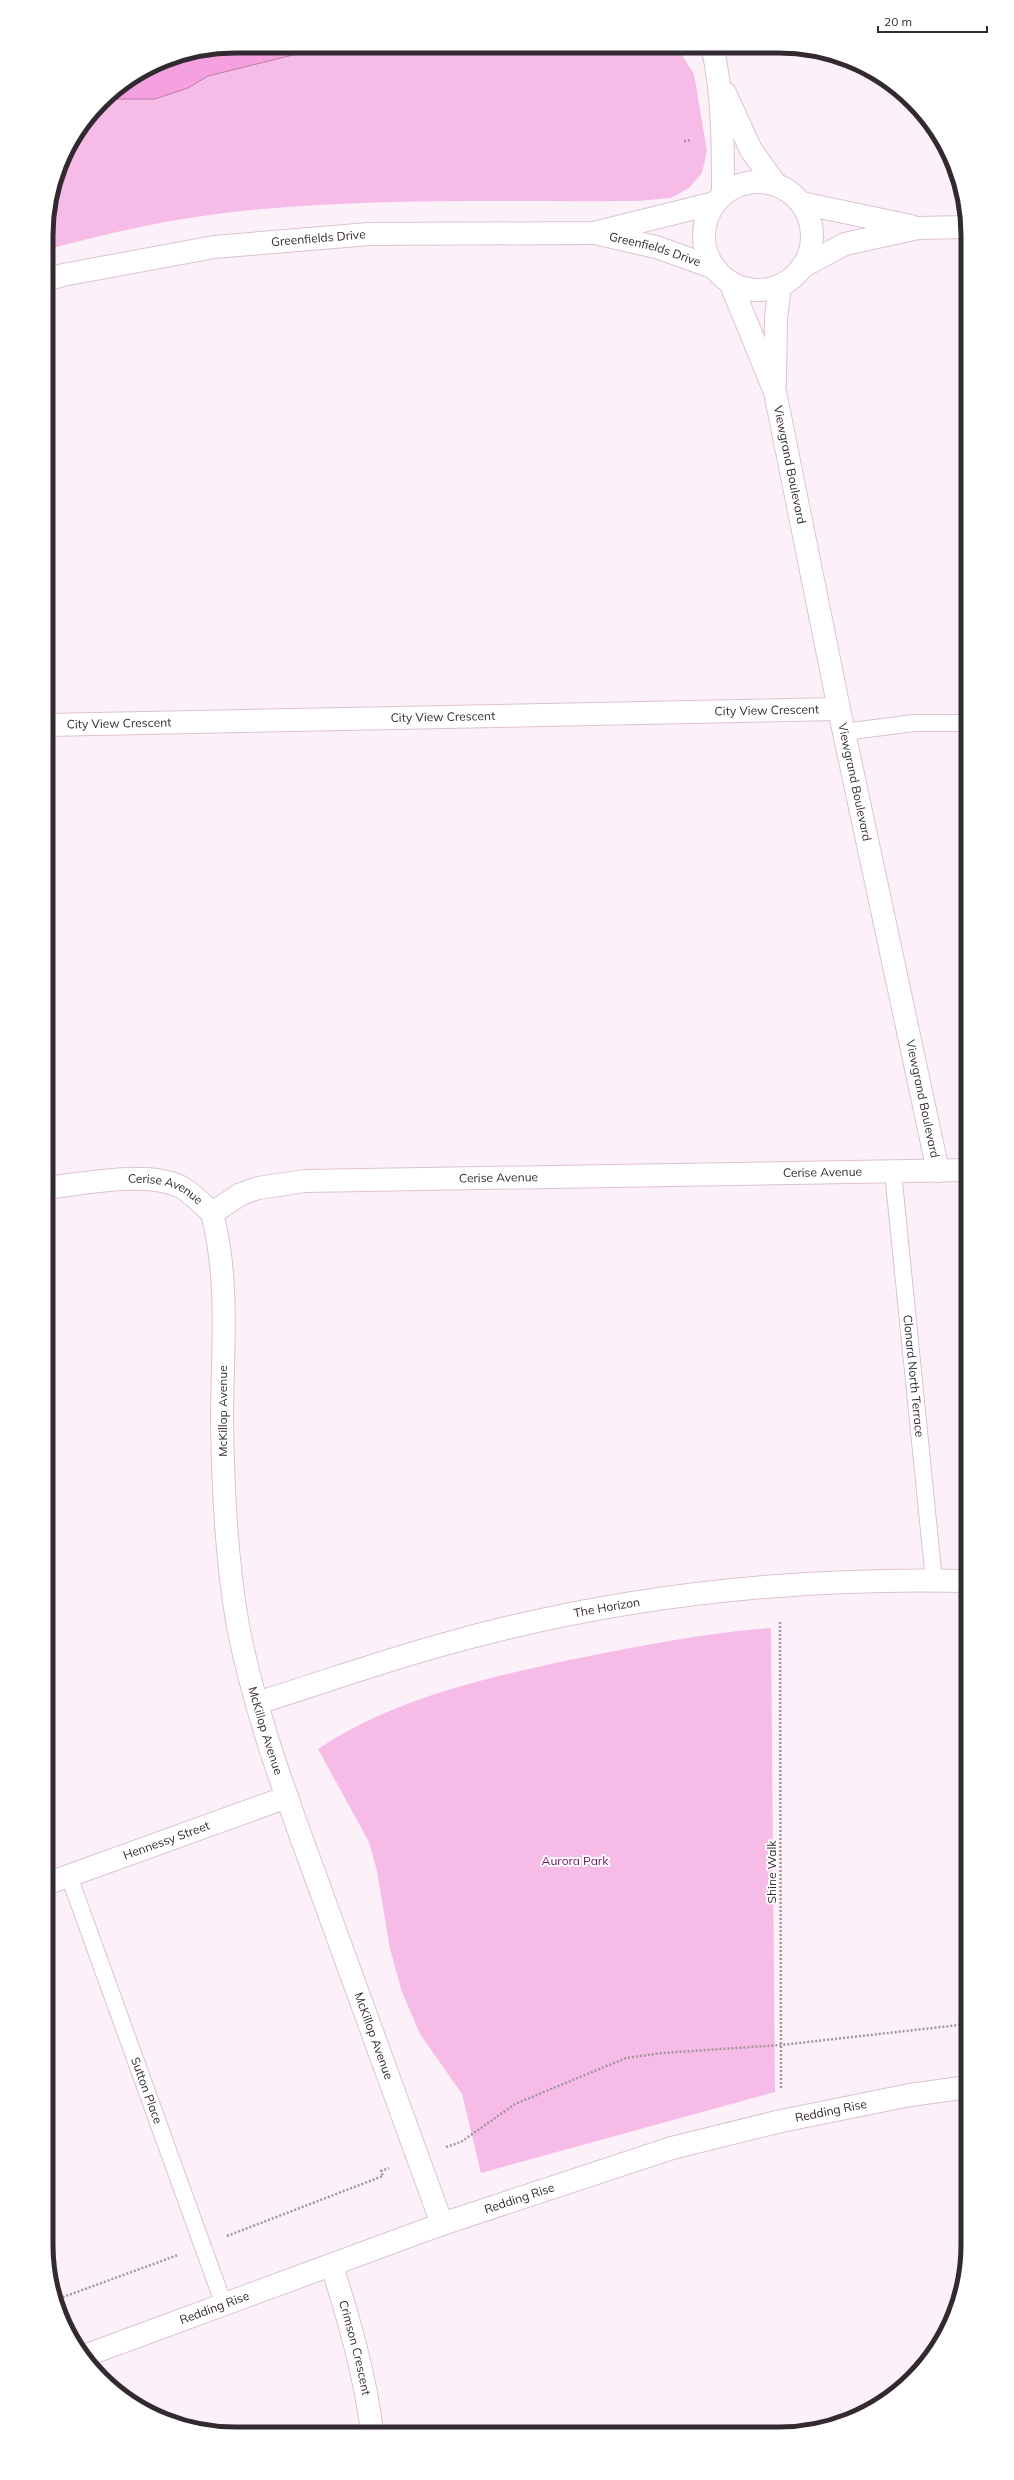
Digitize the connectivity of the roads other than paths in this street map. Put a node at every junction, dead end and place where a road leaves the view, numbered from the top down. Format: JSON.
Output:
{"nodes":[{"id":1,"x":714,"y":53,"type":"edge"},
{"id":2,"x":719,"y":82,"type":"junction"},
{"id":3,"x":775,"y":183,"type":"junction"},
{"id":4,"x":719,"y":198,"type":"junction"},
{"id":5,"x":801,"y":203,"type":"junction"},
{"id":6,"x":961,"y":227,"type":"edge"},
{"id":7,"x":918,"y":228,"type":"junction"},
{"id":8,"x":594,"y":233,"type":"junction"},
{"id":9,"x":802,"y":267,"type":"junction"},
{"id":10,"x":723,"y":275,"type":"junction"},
{"id":11,"x":53,"y":278,"type":"edge"},
{"id":12,"x":780,"y":286,"type":"junction"},
{"id":13,"x":775,"y":392,"type":"junction"},
{"id":14,"x":839,"y":709,"type":"junction"},
{"id":15,"x":961,"y":722,"type":"edge"},
{"id":16,"x":53,"y":725,"type":"edge"},
{"id":17,"x":844,"y":732,"type":"junction"},
{"id":18,"x":961,"y":1170,"type":"edge"},
{"id":19,"x":938,"y":1171,"type":"junction"},
{"id":20,"x":894,"y":1172,"type":"junction"},
{"id":21,"x":53,"y":1187,"type":"edge"},
{"id":22,"x":212,"y":1213,"type":"junction"},
{"id":23,"x":934,"y":1580,"type":"junction"},
{"id":24,"x":961,"y":1581,"type":"edge"},
{"id":25,"x":257,"y":1703,"type":"junction"},
{"id":26,"x":287,"y":1797,"type":"junction"},
{"id":27,"x":69,"y":1876,"type":"junction"},
{"id":28,"x":53,"y":1882,"type":"edge"},
{"id":29,"x":961,"y":2088,"type":"edge"},
{"id":30,"x":442,"y":2224,"type":"junction"},
{"id":31,"x":332,"y":2266,"type":"junction"},
{"id":32,"x":224,"y":2305,"type":"junction"},
{"id":33,"x":90,"y":2354,"type":"edge"},
{"id":34,"x":371,"y":2427,"type":"edge"}],
"edges":[{"from":1,"to":2,"type":"street"},
{"from":2,"to":3,"type":"street"},
{"from":2,"to":4,"type":"street"},
{"from":3,"to":4,"type":"street"},
{"from":3,"to":5,"type":"street"},
{"from":4,"to":8,"type":"street","name":"Greenfields Drive"},
{"from":4,"to":10,"type":"street"},
{"from":5,"to":7,"type":"street"},
{"from":5,"to":9,"type":"street"},
{"from":6,"to":7,"type":"street"},
{"from":7,"to":9,"type":"street"},
{"from":8,"to":10,"type":"street","name":"Greenfields Drive"},
{"from":8,"to":11,"type":"street","name":"Greenfields Drive"},
{"from":9,"to":12,"type":"street"},
{"from":10,"to":12,"type":"street"},
{"from":10,"to":13,"type":"street","name":"Viewgrand Boulevard"},
{"from":12,"to":13,"type":"street","name":"Viewgrand Boulevard"},
{"from":13,"to":14,"type":"street","name":"Viewgrand Boulevard"},
{"from":14,"to":16,"type":"street","name":"City View Crescent"},
{"from":14,"to":17,"type":"street","name":"Viewgrand Boulevard"},
{"from":15,"to":17,"type":"lane"},
{"from":17,"to":19,"type":"street","name":"Viewgrand Boulevard"},
{"from":18,"to":19,"type":"street","name":"Cerise Avenue"},
{"from":19,"to":20,"type":"street","name":"Cerise Avenue"},
{"from":20,"to":22,"type":"street","name":"Cerise Avenue"},
{"from":20,"to":23,"type":"lane","name":"Clonard North Terrace"},
{"from":21,"to":22,"type":"street","name":"Cerise Avenue"},
{"from":22,"to":25,"type":"street","name":"McKillop Avenue"},
{"from":23,"to":24,"type":"street","name":"The Horizon"},
{"from":23,"to":25,"type":"street","name":"The Horizon"},
{"from":25,"to":26,"type":"street","name":"McKillop Avenue"},
{"from":26,"to":27,"type":"street","name":"Hennessy Street"},
{"from":26,"to":30,"type":"street","name":"McKillop Avenue"},
{"from":27,"to":28,"type":"street","name":"Hennessy Street"},
{"from":27,"to":32,"type":"lane","name":"Sutton Place"},
{"from":29,"to":30,"type":"street","name":"Redding Rise"},
{"from":30,"to":31,"type":"street","name":"Redding Rise"},
{"from":31,"to":32,"type":"street","name":"Redding Rise"},
{"from":31,"to":34,"type":"street","name":"Crimson Crescent"},
{"from":32,"to":33,"type":"street","name":"Redding Rise"}]}
